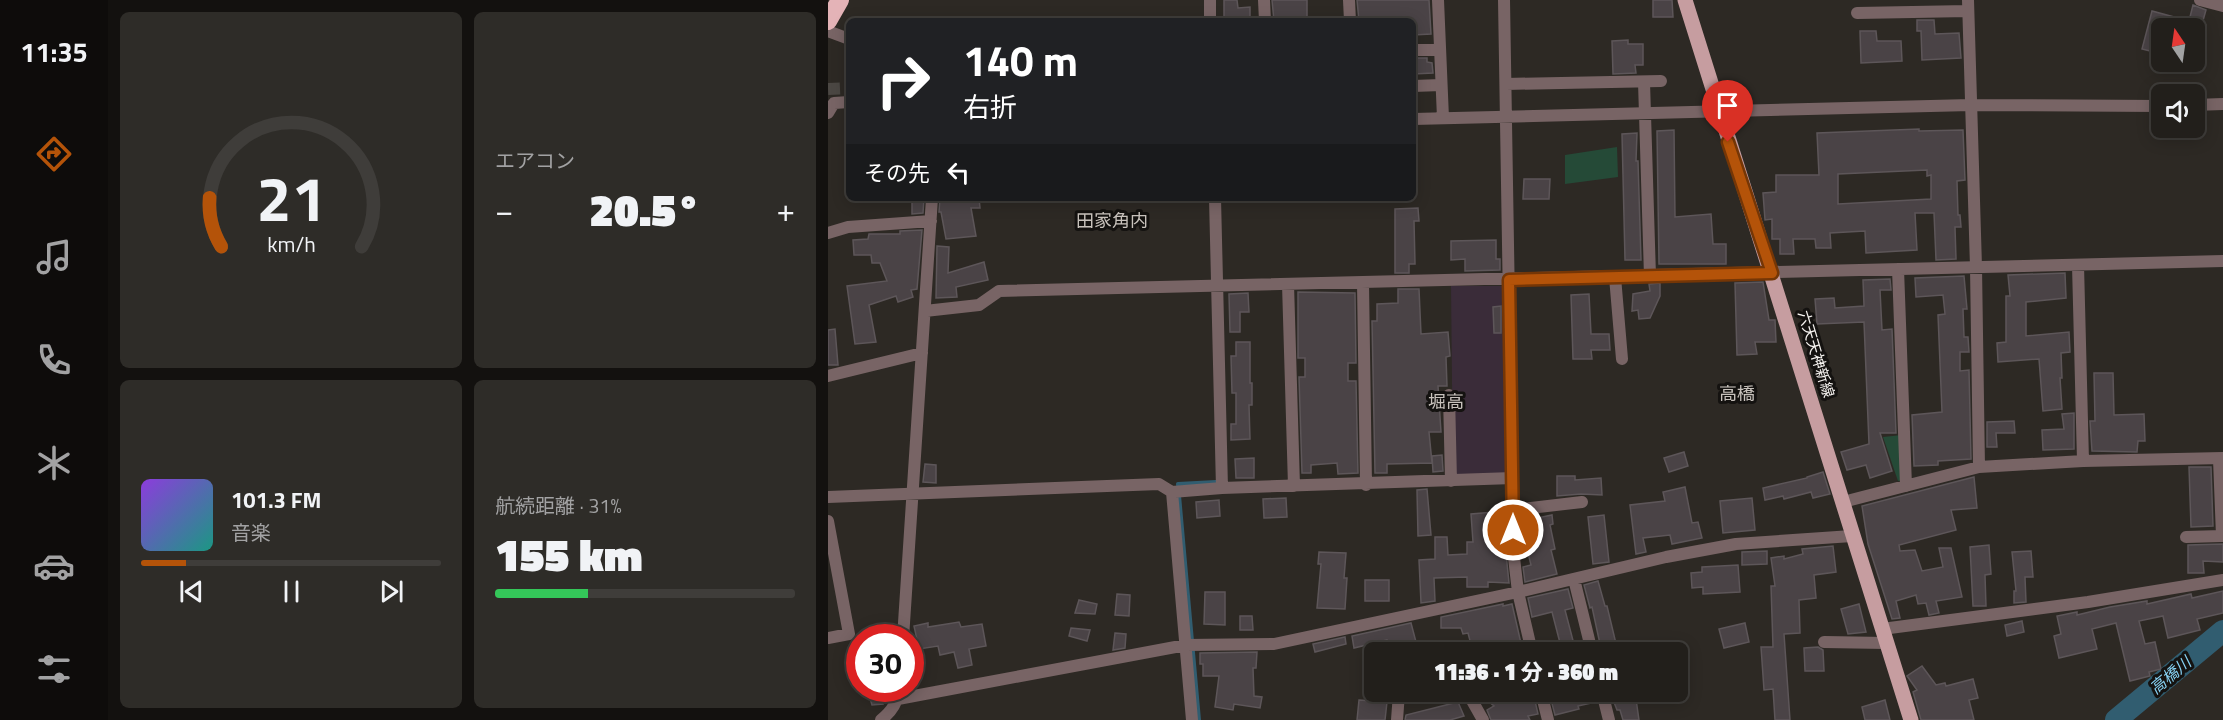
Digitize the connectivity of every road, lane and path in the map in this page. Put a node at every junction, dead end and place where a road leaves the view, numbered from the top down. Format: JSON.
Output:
{"nodes":[{"id":1,"x":840,"y":0,"type":"edge"},
{"id":2,"x":1210,"y":0,"type":"edge"},
{"id":3,"x":1264,"y":0,"type":"edge"},
{"id":4,"x":1349,"y":0,"type":"edge"},
{"id":5,"x":1438,"y":0,"type":"edge"},
{"id":6,"x":1504,"y":0,"type":"edge"},
{"id":7,"x":1685,"y":0,"type":"edge"},
{"id":8,"x":2200,"y":0,"type":"edge"},
{"id":9,"x":1968,"y":5,"type":"edge"},
{"id":10,"x":2223,"y":6,"type":"edge"},
{"id":11,"x":1857,"y":13,"type":"dead end"},
{"id":12,"x":1210,"y":18,"type":"edge"},
{"id":13,"x":1265,"y":18,"type":"edge"},
{"id":14,"x":1350,"y":18,"type":"edge"},
{"id":15,"x":828,"y":21,"type":"edge"},
{"id":16,"x":828,"y":31,"type":"edge"},
{"id":17,"x":846,"y":38,"type":"edge"},
{"id":18,"x":1416,"y":50,"type":"edge"},
{"id":19,"x":1439,"y":50,"type":"junction"},
{"id":20,"x":1644,"y":81,"type":"junction"},
{"id":21,"x":1661,"y":81,"type":"dead end"},
{"id":22,"x":1506,"y":84,"type":"junction"},
{"id":23,"x":1441,"y":85,"type":"junction"},
{"id":24,"x":1416,"y":86,"type":"edge"},
{"id":25,"x":846,"y":102,"type":"edge"},
{"id":26,"x":2223,"y":104,"type":"edge"},
{"id":27,"x":1971,"y":105,"type":"junction"},
{"id":28,"x":2205,"y":105,"type":"edge"},
{"id":29,"x":2151,"y":106,"type":"edge"},
{"id":30,"x":1718,"y":110,"type":"junction"},
{"id":31,"x":1645,"y":112,"type":"junction"},
{"id":32,"x":828,"y":113,"type":"edge"},
{"id":33,"x":1507,"y":115,"type":"junction"},
{"id":34,"x":1443,"y":118,"type":"junction"},
{"id":35,"x":1416,"y":119,"type":"edge"},
{"id":36,"x":932,"y":201,"type":"edge"},
{"id":37,"x":1215,"y":201,"type":"edge"},
{"id":38,"x":931,"y":221,"type":"junction"},
{"id":39,"x":828,"y":233,"type":"edge"},
{"id":40,"x":2223,"y":261,"type":"edge"},
{"id":41,"x":2078,"y":265,"type":"junction"},
{"id":42,"x":1976,"y":267,"type":"junction"},
{"id":43,"x":1898,"y":269,"type":"junction"},
{"id":44,"x":1772,"y":273,"type":"junction"},
{"id":45,"x":1650,"y":276,"type":"junction"},
{"id":46,"x":1616,"y":277,"type":"junction"},
{"id":47,"x":1509,"y":280,"type":"junction"},
{"id":48,"x":1364,"y":283,"type":"junction"},
{"id":49,"x":1288,"y":284,"type":"junction"},
{"id":50,"x":1217,"y":286,"type":"junction"},
{"id":51,"x":925,"y":311,"type":"junction"},
{"id":52,"x":922,"y":353,"type":"junction"},
{"id":53,"x":1622,"y":359,"type":"dead end"},
{"id":54,"x":828,"y":376,"type":"edge"},
{"id":55,"x":1449,"y":395,"type":"dead end"},
{"id":56,"x":2221,"y":459,"type":"edge"},
{"id":57,"x":2083,"y":461,"type":"junction"},
{"id":58,"x":1979,"y":467,"type":"junction"},
{"id":59,"x":1513,"y":478,"type":"junction"},
{"id":60,"x":1451,"y":481,"type":"junction"},
{"id":61,"x":1366,"y":484,"type":"junction"},
{"id":62,"x":1294,"y":486,"type":"junction"},
{"id":63,"x":1906,"y":486,"type":"junction"},
{"id":64,"x":1222,"y":488,"type":"junction"},
{"id":65,"x":1172,"y":492,"type":"junction"},
{"id":66,"x":913,"y":493,"type":"junction"},
{"id":67,"x":828,"y":497,"type":"edge"},
{"id":68,"x":1582,"y":502,"type":"dead end"},
{"id":69,"x":1842,"y":502,"type":"junction"},
{"id":70,"x":1513,"y":510,"type":"junction"},
{"id":71,"x":828,"y":521,"type":"edge"},
{"id":72,"x":1852,"y":536,"type":"junction"},
{"id":73,"x":2222,"y":536,"type":"edge"},
{"id":74,"x":2186,"y":537,"type":"dead end"},
{"id":75,"x":1574,"y":579,"type":"junction"},
{"id":76,"x":2223,"y":580,"type":"edge"},
{"id":77,"x":1518,"y":592,"type":"junction"},
{"id":78,"x":904,"y":624,"type":"edge"},
{"id":79,"x":1884,"y":636,"type":"junction"},
{"id":80,"x":828,"y":638,"type":"edge"},
{"id":81,"x":1530,"y":642,"type":"edge"},
{"id":82,"x":1590,"y":642,"type":"edge"},
{"id":83,"x":1824,"y":642,"type":"dead end"},
{"id":84,"x":1186,"y":645,"type":"junction"},
{"id":85,"x":924,"y":690,"type":"edge"},
{"id":86,"x":895,"y":702,"type":"edge"},
{"id":87,"x":1544,"y":702,"type":"edge"},
{"id":88,"x":1604,"y":702,"type":"edge"},
{"id":89,"x":881,"y":720,"type":"edge"},
{"id":90,"x":1192,"y":720,"type":"edge"},
{"id":91,"x":1397,"y":720,"type":"edge"},
{"id":92,"x":1483,"y":720,"type":"edge"},
{"id":93,"x":1548,"y":720,"type":"edge"},
{"id":94,"x":1609,"y":720,"type":"edge"},
{"id":95,"x":1911,"y":720,"type":"edge"}],
"edges":[{"from":1,"to":15,"type":"highway"},
{"from":2,"to":12,"type":"street"},
{"from":3,"to":13,"type":"street"},
{"from":4,"to":14,"type":"street"},
{"from":5,"to":19,"type":"street"},
{"from":6,"to":22,"type":"street"},
{"from":7,"to":30,"type":"main road","name":"六天天神新線"},
{"from":8,"to":10,"type":"street"},
{"from":9,"to":11,"type":"street"},
{"from":9,"to":27,"type":"street"},
{"from":16,"to":17,"type":"street"},
{"from":18,"to":19,"type":"street"},
{"from":19,"to":23,"type":"street"},
{"from":20,"to":21,"type":"street"},
{"from":20,"to":22,"type":"street"},
{"from":20,"to":31,"type":"street"},
{"from":22,"to":33,"type":"street"},
{"from":23,"to":24,"type":"street"},
{"from":23,"to":34,"type":"street"},
{"from":25,"to":32,"type":"street"},
{"from":26,"to":28,"type":"street"},
{"from":27,"to":29,"type":"street"},
{"from":27,"to":30,"type":"street"},
{"from":27,"to":42,"type":"street"},
{"from":30,"to":31,"type":"street"},
{"from":30,"to":44,"type":"main road","name":"六天天神新線"},
{"from":31,"to":33,"type":"street"},
{"from":31,"to":45,"type":"street"},
{"from":33,"to":34,"type":"street"},
{"from":33,"to":47,"type":"street"},
{"from":34,"to":35,"type":"street"},
{"from":36,"to":38,"type":"street"},
{"from":37,"to":50,"type":"street"},
{"from":38,"to":39,"type":"street"},
{"from":38,"to":51,"type":"street"},
{"from":40,"to":41,"type":"street"},
{"from":41,"to":42,"type":"street"},
{"from":41,"to":57,"type":"street"},
{"from":42,"to":43,"type":"street"},
{"from":42,"to":58,"type":"street"},
{"from":43,"to":44,"type":"street"},
{"from":43,"to":63,"type":"street"},
{"from":44,"to":45,"type":"street"},
{"from":44,"to":69,"type":"main road","name":"六天天神新線"},
{"from":45,"to":46,"type":"street"},
{"from":46,"to":47,"type":"street"},
{"from":46,"to":53,"type":"street"},
{"from":47,"to":48,"type":"street"},
{"from":47,"to":59,"type":"street"},
{"from":48,"to":49,"type":"street"},
{"from":48,"to":61,"type":"street"},
{"from":49,"to":50,"type":"street"},
{"from":49,"to":62,"type":"street"},
{"from":50,"to":51,"type":"street"},
{"from":50,"to":64,"type":"street"},
{"from":51,"to":52,"type":"street"},
{"from":52,"to":54,"type":"street"},
{"from":52,"to":66,"type":"street"},
{"from":55,"to":60,"type":"street"},
{"from":56,"to":57,"type":"street"},
{"from":56,"to":73,"type":"street"},
{"from":57,"to":58,"type":"street"},
{"from":58,"to":63,"type":"street"},
{"from":59,"to":60,"type":"street"},
{"from":59,"to":70,"type":"street"},
{"from":60,"to":61,"type":"street"},
{"from":61,"to":62,"type":"street"},
{"from":62,"to":64,"type":"street"},
{"from":63,"to":69,"type":"street"},
{"from":64,"to":65,"type":"street"},
{"from":65,"to":66,"type":"street"},
{"from":65,"to":84,"type":"street"},
{"from":66,"to":67,"type":"street"},
{"from":66,"to":78,"type":"street"},
{"from":68,"to":70,"type":"street"},
{"from":69,"to":72,"type":"main road","name":"六天天神新線"},
{"from":70,"to":77,"type":"street"},
{"from":71,"to":80,"type":"street"},
{"from":72,"to":75,"type":"street"},
{"from":72,"to":79,"type":"main road","name":"六天天神新線"},
{"from":73,"to":74,"type":"street"},
{"from":75,"to":77,"type":"street"},
{"from":75,"to":82,"type":"street"},
{"from":76,"to":79,"type":"street"},
{"from":77,"to":81,"type":"street"},
{"from":77,"to":84,"type":"street"},
{"from":79,"to":83,"type":"street"},
{"from":79,"to":95,"type":"main road","name":"六天天神新線"},
{"from":84,"to":85,"type":"street"},
{"from":84,"to":90,"type":"street"},
{"from":86,"to":89,"type":"street"},
{"from":87,"to":93,"type":"street"},
{"from":88,"to":94,"type":"street"},
{"from":91,"to":92,"type":"street"}]}
